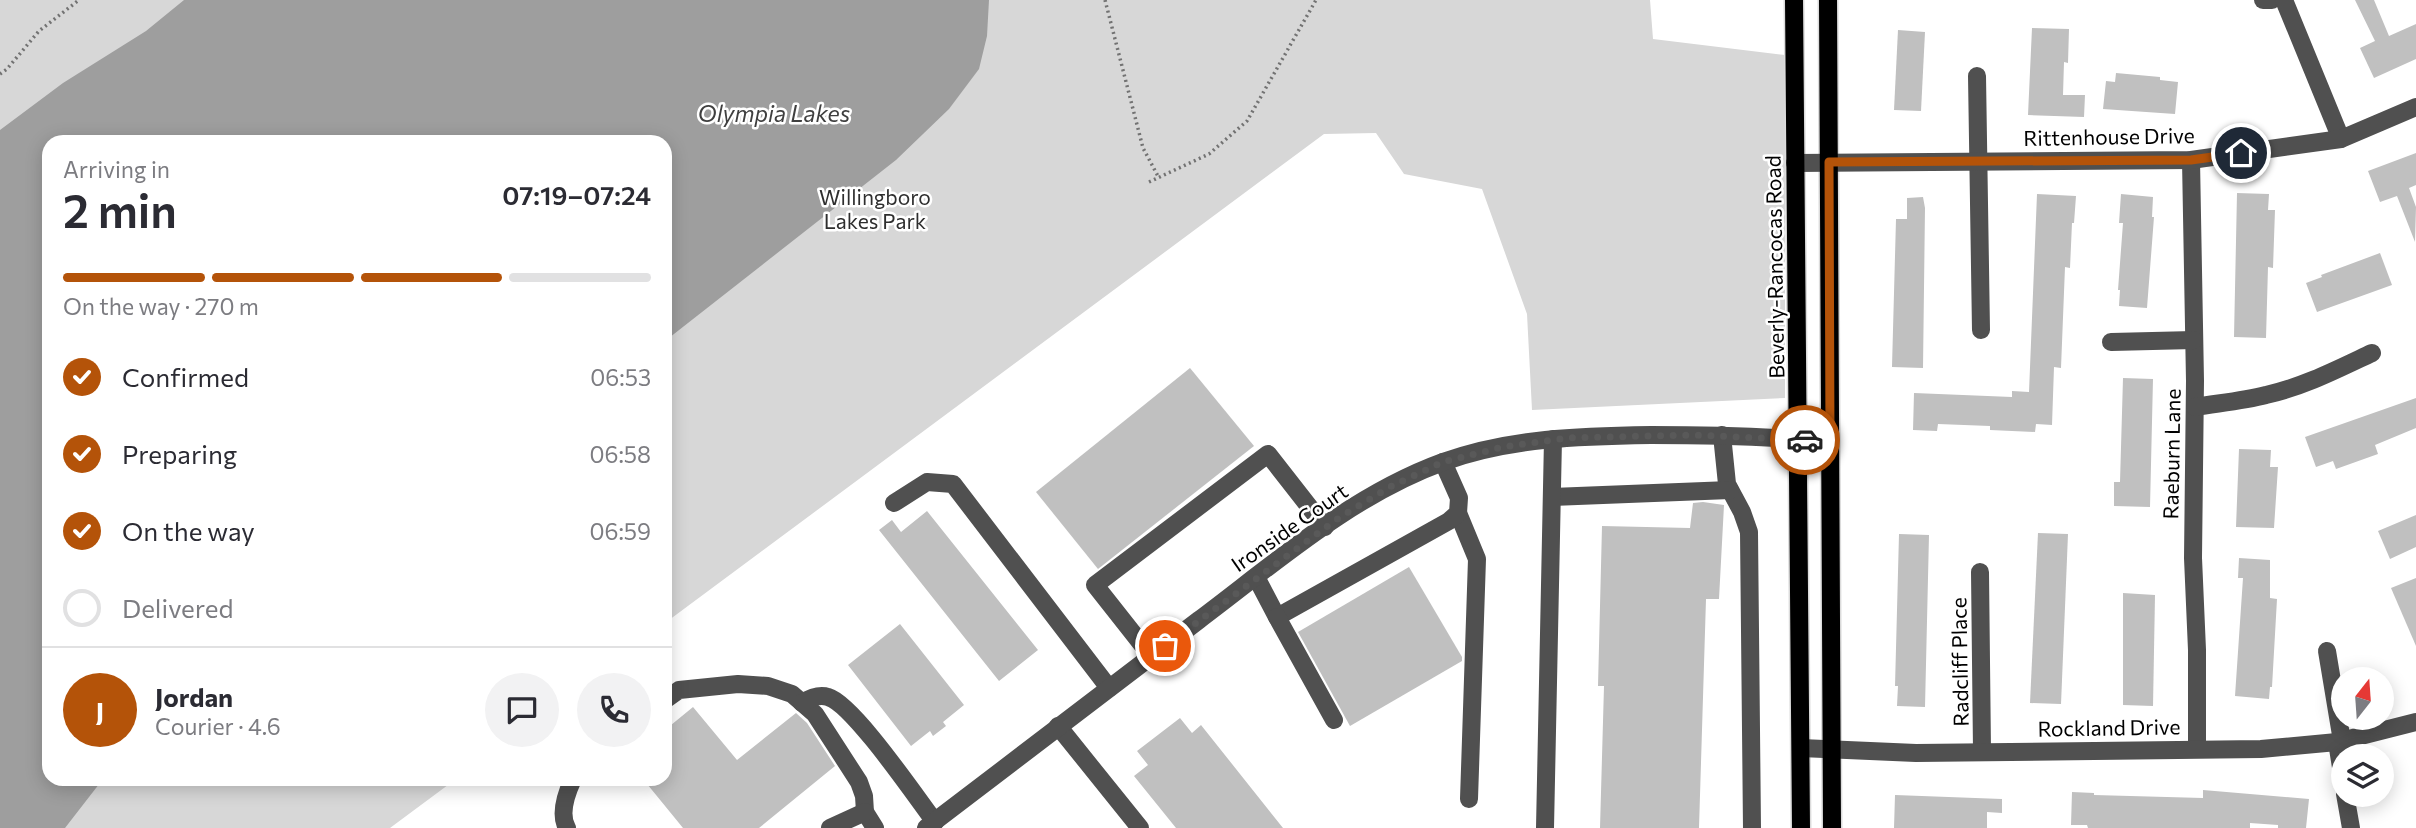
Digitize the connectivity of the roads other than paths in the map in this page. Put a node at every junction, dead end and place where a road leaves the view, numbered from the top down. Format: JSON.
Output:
{"nodes":[{"id":1,"x":1794,"y":0,"type":"edge"},
{"id":2,"x":1828,"y":0,"type":"edge"},
{"id":3,"x":2263,"y":0,"type":"edge"},
{"id":4,"x":2272,"y":0,"type":"edge"},
{"id":5,"x":2284,"y":0,"type":"edge"},
{"id":6,"x":1977,"y":76,"type":"dead end"},
{"id":7,"x":2416,"y":107,"type":"edge"},
{"id":8,"x":2341,"y":139,"type":"junction"},
{"id":9,"x":2191,"y":160,"type":"junction"},
{"id":10,"x":1978,"y":161,"type":"junction"},
{"id":11,"x":1829,"y":162,"type":"junction"},
{"id":12,"x":1795,"y":163,"type":"junction"},
{"id":13,"x":1981,"y":330,"type":"dead end"},
{"id":14,"x":2194,"y":340,"type":"junction"},
{"id":15,"x":2111,"y":342,"type":"dead end"},
{"id":16,"x":2372,"y":354,"type":"dead end"},
{"id":17,"x":2195,"y":407,"type":"junction"},
{"id":18,"x":1723,"y":435,"type":"junction"},
{"id":19,"x":1553,"y":439,"type":"junction"},
{"id":20,"x":1798,"y":439,"type":"junction"},
{"id":21,"x":1830,"y":442,"type":"junction"},
{"id":22,"x":1443,"y":462,"type":"junction"},
{"id":23,"x":1730,"y":490,"type":"junction"},
{"id":24,"x":1552,"y":497,"type":"junction"},
{"id":25,"x":894,"y":503,"type":"dead end"},
{"id":26,"x":1458,"y":513,"type":"junction"},
{"id":27,"x":1325,"y":527,"type":"junction"},
{"id":28,"x":1980,"y":572,"type":"dead end"},
{"id":29,"x":1256,"y":577,"type":"junction"},
{"id":30,"x":1277,"y":617,"type":"junction"},
{"id":31,"x":2327,"y":651,"type":"dead end"},
{"id":32,"x":1151,"y":656,"type":"junction"},
{"id":33,"x":1109,"y":688,"type":"junction"},
{"id":34,"x":672,"y":695,"type":"edge"},
{"id":35,"x":802,"y":703,"type":"junction"},
{"id":36,"x":1334,"y":720,"type":"dead end"},
{"id":37,"x":2416,"y":722,"type":"edge"},
{"id":38,"x":1058,"y":726,"type":"junction"},
{"id":39,"x":2340,"y":742,"type":"junction"},
{"id":40,"x":1801,"y":748,"type":"junction"},
{"id":41,"x":1832,"y":749,"type":"junction"},
{"id":42,"x":2197,"y":749,"type":"junction"},
{"id":43,"x":1982,"y":751,"type":"junction"},
{"id":44,"x":570,"y":786,"type":"edge"},
{"id":45,"x":1469,"y":799,"type":"dead end"},
{"id":46,"x":2348,"y":807,"type":"edge"},
{"id":47,"x":865,"y":812,"type":"junction"},
{"id":48,"x":930,"y":825,"type":"edge"},
{"id":49,"x":567,"y":828,"type":"edge"},
{"id":50,"x":830,"y":828,"type":"edge"},
{"id":51,"x":875,"y":828,"type":"edge"},
{"id":52,"x":1140,"y":828,"type":"edge"},
{"id":53,"x":1545,"y":828,"type":"edge"},
{"id":54,"x":1752,"y":828,"type":"edge"},
{"id":55,"x":1801,"y":828,"type":"edge"},
{"id":56,"x":1832,"y":828,"type":"edge"},
{"id":57,"x":2351,"y":828,"type":"edge"}],
"edges":[{"from":1,"to":12,"type":"main road","name":"Beverly-Rancocas Road"},
{"from":2,"to":11,"type":"main road"},
{"from":3,"to":4,"type":"street"},
{"from":5,"to":8,"type":"street"},
{"from":6,"to":10,"type":"street"},
{"from":7,"to":8,"type":"street","name":"Rittenhouse Drive"},
{"from":8,"to":9,"type":"street","name":"Rittenhouse Drive"},
{"from":9,"to":10,"type":"street","name":"Rittenhouse Drive"},
{"from":9,"to":14,"type":"street","name":"Raeburn Lane"},
{"from":10,"to":11,"type":"street","name":"Rittenhouse Drive"},
{"from":10,"to":13,"type":"street"},
{"from":11,"to":12,"type":"street","name":"Rittenhouse Drive"},
{"from":11,"to":21,"type":"main road"},
{"from":12,"to":20,"type":"main road","name":"Beverly-Rancocas Road"},
{"from":14,"to":15,"type":"street"},
{"from":14,"to":17,"type":"street","name":"Raeburn Lane"},
{"from":16,"to":17,"type":"street"},
{"from":17,"to":42,"type":"street","name":"Raeburn Lane"},
{"from":18,"to":19,"type":"street","name":"Ironside Court"},
{"from":18,"to":20,"type":"street","name":"Ironside Court"},
{"from":18,"to":23,"type":"street"},
{"from":19,"to":22,"type":"street","name":"Ironside Court"},
{"from":19,"to":24,"type":"street"},
{"from":20,"to":21,"type":"street","name":"Ironside Court"},
{"from":20,"to":40,"type":"main road","name":"Beverly-Rancocas Road"},
{"from":21,"to":41,"type":"main road"},
{"from":22,"to":26,"type":"street"},
{"from":22,"to":27,"type":"street","name":"Ironside Court"},
{"from":23,"to":24,"type":"street"},
{"from":23,"to":54,"type":"street"},
{"from":24,"to":53,"type":"street"},
{"from":25,"to":33,"type":"street"},
{"from":26,"to":30,"type":"street"},
{"from":26,"to":45,"type":"street"},
{"from":27,"to":29,"type":"street","name":"Ironside Court"},
{"from":27,"to":32,"type":"street"},
{"from":28,"to":43,"type":"street","name":"Radcliff Place"},
{"from":29,"to":30,"type":"street"},
{"from":29,"to":32,"type":"street","name":"Ironside Court"},
{"from":30,"to":36,"type":"street"},
{"from":31,"to":39,"type":"street"},
{"from":32,"to":33,"type":"street","name":"Ironside Court"},
{"from":33,"to":38,"type":"street","name":"Ironside Court"},
{"from":34,"to":35,"type":"street"},
{"from":35,"to":47,"type":"street"},
{"from":35,"to":48,"type":"street"},
{"from":37,"to":39,"type":"street","name":"Rockland Drive"},
{"from":38,"to":48,"type":"street","name":"Ironside Court"},
{"from":38,"to":52,"type":"street"},
{"from":39,"to":42,"type":"street","name":"Rockland Drive"},
{"from":40,"to":41,"type":"street","name":"Rockland Drive"},
{"from":40,"to":55,"type":"main road","name":"Beverly-Rancocas Road"},
{"from":41,"to":43,"type":"street","name":"Rockland Drive"},
{"from":41,"to":56,"type":"main road"},
{"from":42,"to":43,"type":"street","name":"Rockland Drive"},
{"from":44,"to":49,"type":"street"},
{"from":46,"to":57,"type":"street"},
{"from":47,"to":50,"type":"street"},
{"from":47,"to":51,"type":"street"}]}
